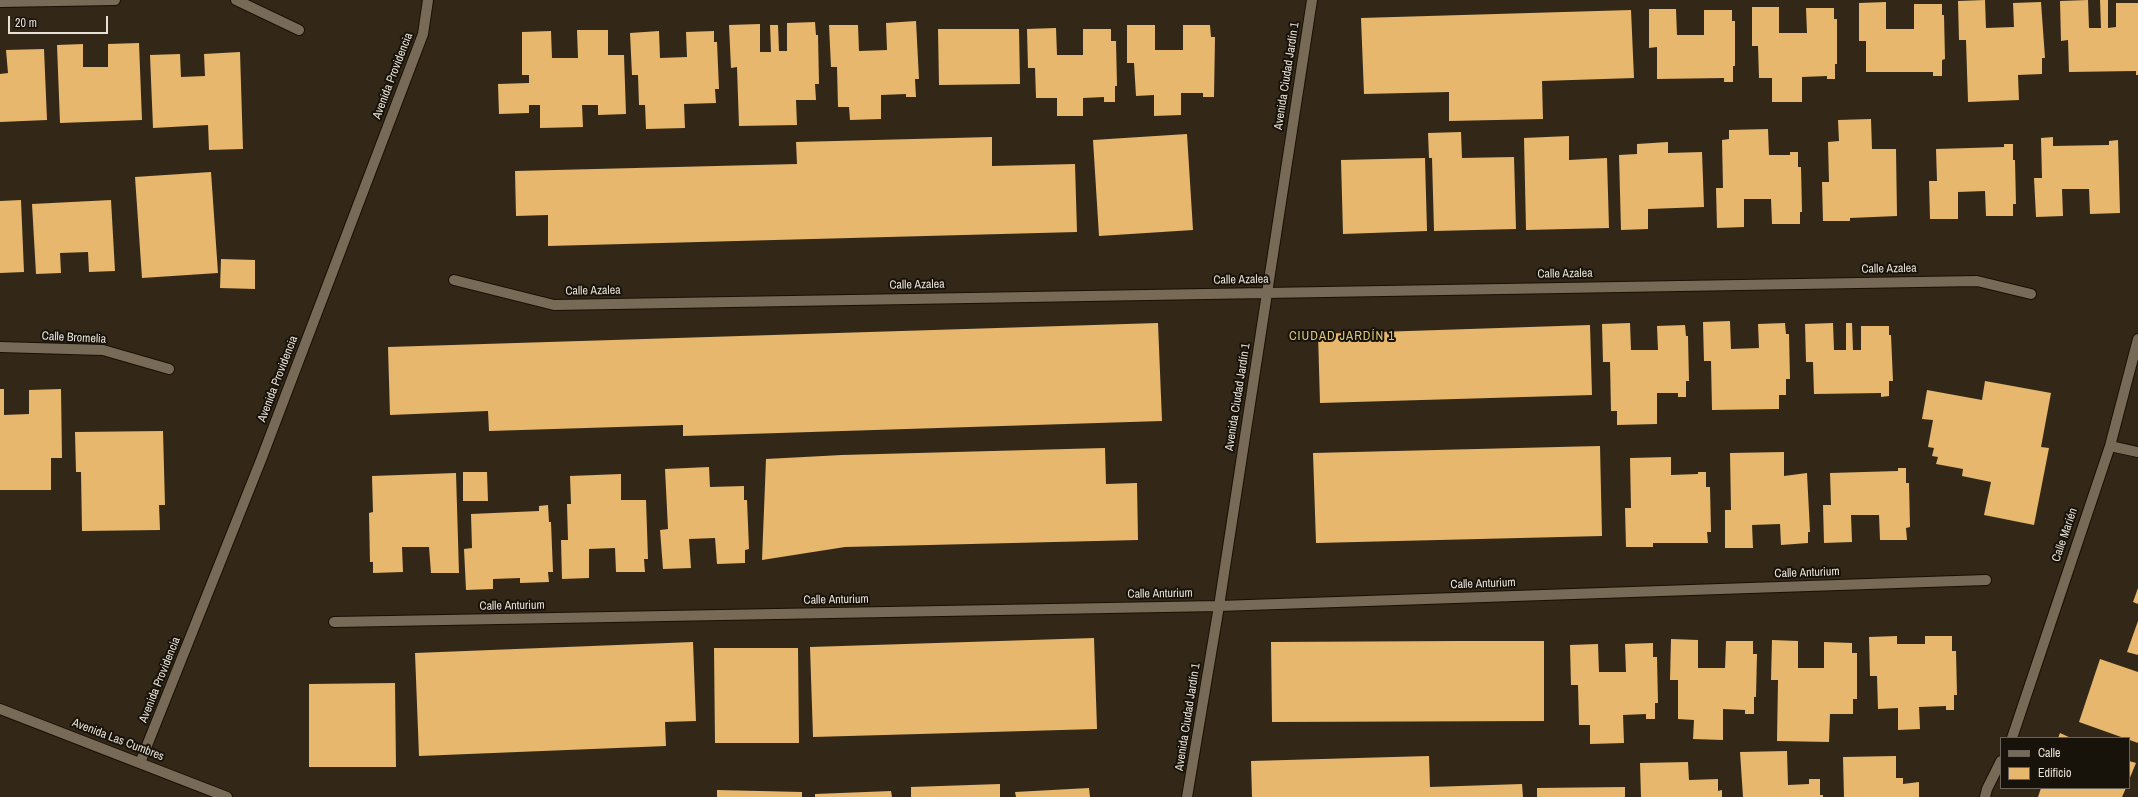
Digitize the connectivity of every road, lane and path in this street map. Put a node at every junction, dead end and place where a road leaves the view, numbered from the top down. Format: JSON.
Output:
{"nodes":[{"id":1,"x":115,"y":0,"type":"edge"},
{"id":2,"x":236,"y":0,"type":"edge"},
{"id":3,"x":428,"y":0,"type":"edge"},
{"id":4,"x":1312,"y":0,"type":"edge"},
{"id":5,"x":0,"y":2,"type":"edge"},
{"id":6,"x":299,"y":30,"type":"dead end"},
{"id":7,"x":454,"y":280,"type":"dead end"},
{"id":8,"x":1268,"y":292,"type":"junction"},
{"id":9,"x":2031,"y":294,"type":"dead end"},
{"id":10,"x":2138,"y":339,"type":"edge"},
{"id":11,"x":0,"y":347,"type":"edge"},
{"id":12,"x":169,"y":370,"type":"dead end"},
{"id":13,"x":2110,"y":446,"type":"junction"},
{"id":14,"x":2138,"y":452,"type":"edge"},
{"id":15,"x":1986,"y":580,"type":"dead end"},
{"id":16,"x":1219,"y":606,"type":"junction"},
{"id":17,"x":334,"y":622,"type":"dead end"},
{"id":18,"x":0,"y":709,"type":"edge"},
{"id":19,"x":2012,"y":737,"type":"edge"},
{"id":20,"x":2000,"y":762,"type":"edge"},
{"id":21,"x":140,"y":763,"type":"junction"},
{"id":22,"x":227,"y":797,"type":"edge"},
{"id":23,"x":1187,"y":797,"type":"edge"},
{"id":24,"x":1985,"y":797,"type":"edge"}],
"edges":[{"from":1,"to":5,"type":"street"},
{"from":2,"to":6,"type":"street"},
{"from":3,"to":21,"type":"street","name":"Avenida Providencia"},
{"from":4,"to":8,"type":"street","name":"Avenida Ciudad Jardín 1"},
{"from":7,"to":8,"type":"street","name":"Calle Azalea"},
{"from":8,"to":9,"type":"street","name":"Calle Azalea"},
{"from":8,"to":16,"type":"street","name":"Avenida Ciudad Jardín 1"},
{"from":10,"to":13,"type":"street","name":"Calle Marién"},
{"from":11,"to":12,"type":"street","name":"Calle Bromelia"},
{"from":13,"to":14,"type":"street"},
{"from":13,"to":19,"type":"street","name":"Calle Marién"},
{"from":15,"to":16,"type":"street","name":"Calle Anturium"},
{"from":16,"to":17,"type":"street","name":"Calle Anturium"},
{"from":16,"to":23,"type":"street","name":"Avenida Ciudad Jardín 1"},
{"from":18,"to":21,"type":"street","name":"Avenida Las Cumbres"},
{"from":20,"to":24,"type":"street"},
{"from":21,"to":22,"type":"street","name":"Avenida Las Cumbres"}]}
